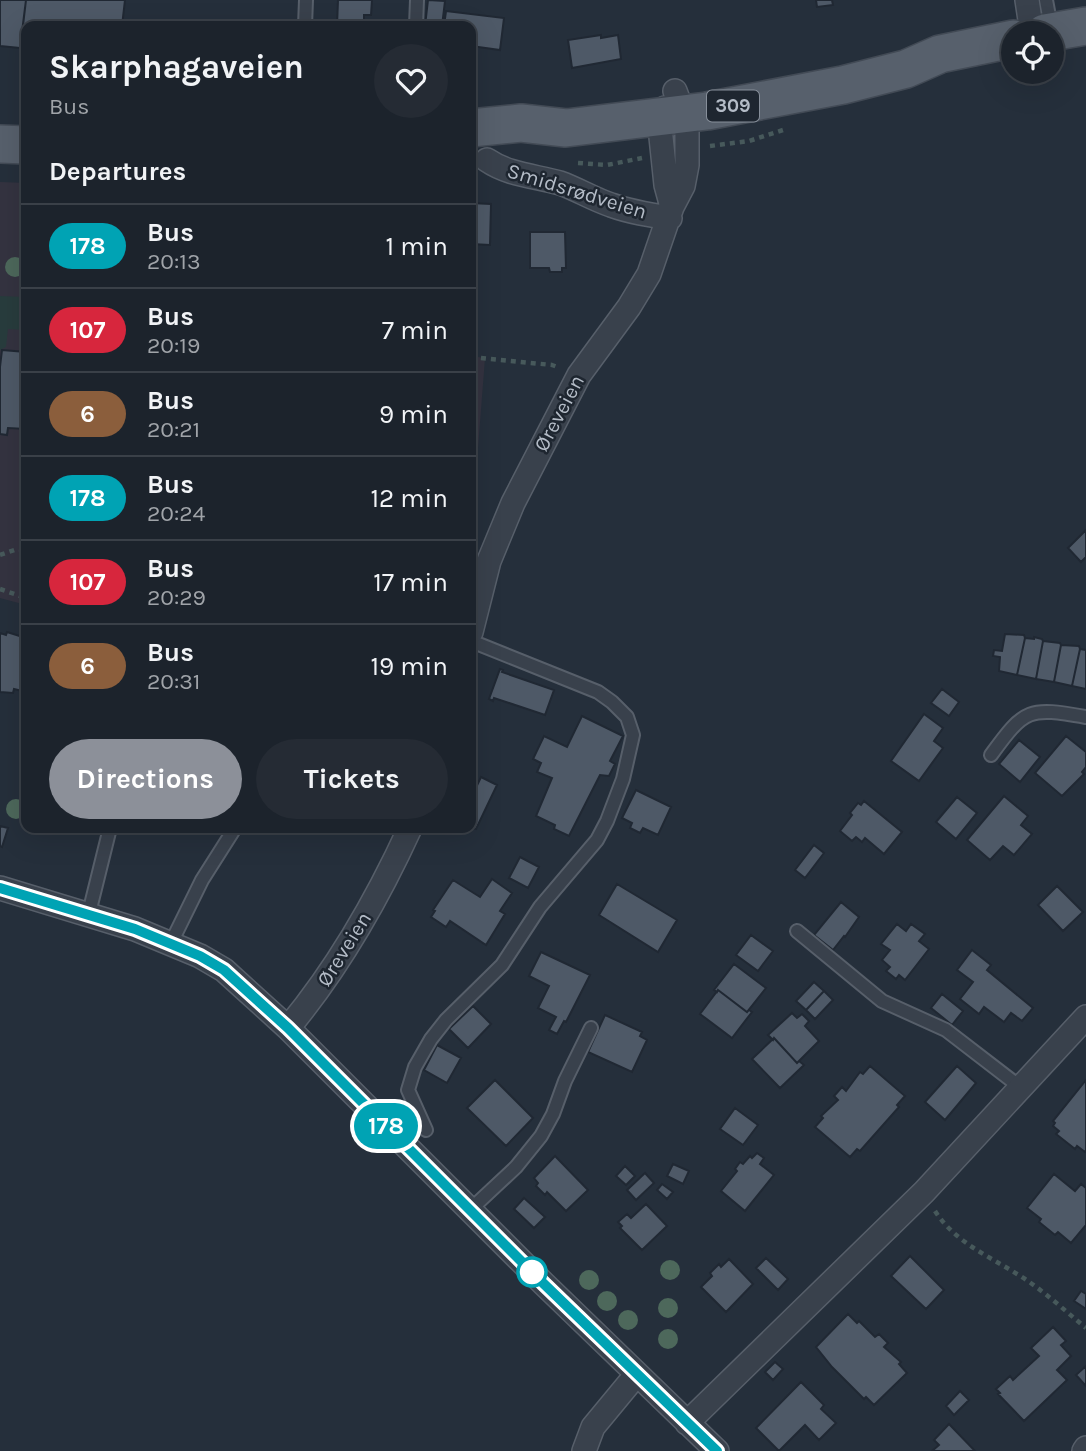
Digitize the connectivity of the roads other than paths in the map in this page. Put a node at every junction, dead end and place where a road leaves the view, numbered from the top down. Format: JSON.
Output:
{"nodes":[{"id":1,"x":306,"y":0,"type":"edge"},
{"id":2,"x":417,"y":0,"type":"edge"},
{"id":3,"x":1027,"y":0,"type":"edge"},
{"id":4,"x":305,"y":21,"type":"edge"},
{"id":5,"x":415,"y":21,"type":"edge"},
{"id":6,"x":1048,"y":21,"type":"edge"},
{"id":7,"x":1001,"y":41,"type":"edge"},
{"id":8,"x":673,"y":108,"type":"junction"},
{"id":9,"x":0,"y":144,"type":"edge"},
{"id":10,"x":479,"y":144,"type":"edge"},
{"id":11,"x":21,"y":145,"type":"edge"},
{"id":12,"x":671,"y":212,"type":"junction"},
{"id":13,"x":476,"y":612,"type":"edge"},
{"id":14,"x":476,"y":643,"type":"edge"},
{"id":15,"x":1086,"y":717,"type":"edge"},
{"id":16,"x":991,"y":755,"type":"dead end"},
{"id":17,"x":109,"y":833,"type":"edge"},
{"id":18,"x":232,"y":833,"type":"edge"},
{"id":19,"x":408,"y":833,"type":"edge"},
{"id":20,"x":0,"y":888,"type":"edge"},
{"id":21,"x":88,"y":916,"type":"junction"},
{"id":22,"x":797,"y":931,"type":"dead end"},
{"id":23,"x":171,"y":943,"type":"junction"},
{"id":24,"x":1086,"y":1017,"type":"edge"},
{"id":25,"x":288,"y":1028,"type":"junction"},
{"id":26,"x":591,"y":1028,"type":"dead end"},
{"id":27,"x":1020,"y":1087,"type":"junction"},
{"id":28,"x":426,"y":1130,"type":"dead end"},
{"id":29,"x":470,"y":1210,"type":"junction"},
{"id":30,"x":636,"y":1375,"type":"junction"},
{"id":31,"x":687,"y":1423,"type":"junction"},
{"id":32,"x":584,"y":1451,"type":"edge"},
{"id":33,"x":717,"y":1451,"type":"edge"}],
"edges":[{"from":1,"to":4,"type":"lane"},
{"from":2,"to":5,"type":"lane"},
{"from":3,"to":6,"type":"street"},
{"from":7,"to":8,"type":"main road","name":"Smidsrødveien","number":"309"},
{"from":8,"to":10,"type":"main road","name":"Smidsrødveien","number":"309"},
{"from":8,"to":12,"type":"street"},
{"from":9,"to":11,"type":"main road"},
{"from":10,"to":12,"type":"street","name":"Smidsrødveien"},
{"from":12,"to":13,"type":"street","name":"Øreveien"},
{"from":14,"to":28,"type":"lane"},
{"from":15,"to":16,"type":"lane"},
{"from":17,"to":21,"type":"lane"},
{"from":18,"to":23,"type":"lane"},
{"from":19,"to":25,"type":"street","name":"Øreveien"},
{"from":20,"to":21,"type":"street"},
{"from":21,"to":23,"type":"street"},
{"from":22,"to":27,"type":"lane"},
{"from":23,"to":25,"type":"street"},
{"from":24,"to":27,"type":"street"},
{"from":25,"to":29,"type":"street"},
{"from":26,"to":29,"type":"lane"},
{"from":27,"to":31,"type":"street"},
{"from":29,"to":30,"type":"street"},
{"from":30,"to":31,"type":"street"},
{"from":30,"to":32,"type":"street"},
{"from":31,"to":33,"type":"street"}]}
